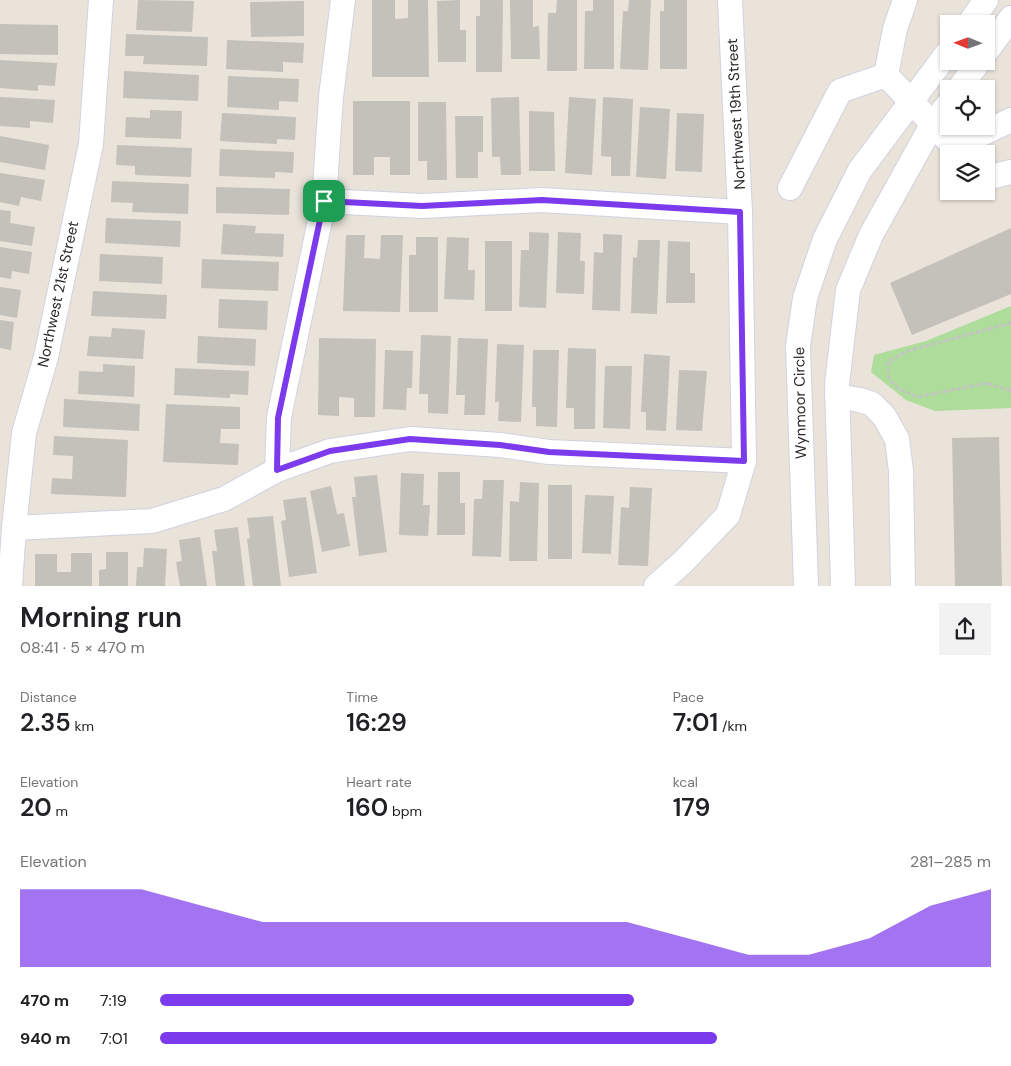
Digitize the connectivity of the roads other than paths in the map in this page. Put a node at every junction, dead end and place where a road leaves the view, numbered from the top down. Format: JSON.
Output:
{"nodes":[{"id":1,"x":101,"y":0,"type":"edge"},
{"id":2,"x":343,"y":0,"type":"edge"},
{"id":3,"x":730,"y":0,"type":"edge"},
{"id":4,"x":905,"y":0,"type":"edge"},
{"id":5,"x":986,"y":0,"type":"edge"},
{"id":6,"x":975,"y":15,"type":"edge"},
{"id":7,"x":1011,"y":18,"type":"edge"},
{"id":8,"x":995,"y":40,"type":"edge"},
{"id":9,"x":940,"y":63,"type":"edge"},
{"id":10,"x":886,"y":75,"type":"junction"},
{"id":11,"x":911,"y":102,"type":"junction"},
{"id":12,"x":940,"y":115,"type":"edge"},
{"id":13,"x":1011,"y":120,"type":"edge"},
{"id":14,"x":932,"y":126,"type":"junction"},
{"id":15,"x":952,"y":145,"type":"edge"},
{"id":16,"x":966,"y":145,"type":"edge"},
{"id":17,"x":1011,"y":172,"type":"edge"},
{"id":18,"x":995,"y":176,"type":"edge"},
{"id":19,"x":790,"y":188,"type":"dead end"},
{"id":20,"x":324,"y":201,"type":"junction"},
{"id":21,"x":740,"y":212,"type":"junction"},
{"id":22,"x":837,"y":396,"type":"junction"},
{"id":23,"x":744,"y":461,"type":"junction"},
{"id":24,"x":277,"y":470,"type":"junction"},
{"id":25,"x":14,"y":528,"type":"junction"},
{"id":26,"x":10,"y":586,"type":"edge"},
{"id":27,"x":656,"y":586,"type":"edge"},
{"id":28,"x":806,"y":586,"type":"edge"},
{"id":29,"x":843,"y":586,"type":"edge"},
{"id":30,"x":903,"y":586,"type":"edge"}],
"edges":[{"from":1,"to":25,"type":"street","name":"Northwest 21st Street"},
{"from":2,"to":20,"type":"street"},
{"from":3,"to":21,"type":"street","name":"Northwest 19th Street"},
{"from":4,"to":10,"type":"street"},
{"from":5,"to":6,"type":"street"},
{"from":7,"to":8,"type":"street"},
{"from":9,"to":11,"type":"street","name":"Wynmoor Circle"},
{"from":10,"to":11,"type":"street"},
{"from":10,"to":19,"type":"street"},
{"from":11,"to":14,"type":"street"},
{"from":11,"to":28,"type":"street","name":"Wynmoor Circle"},
{"from":12,"to":14,"type":"street"},
{"from":13,"to":16,"type":"street"},
{"from":14,"to":15,"type":"street"},
{"from":14,"to":22,"type":"street"},
{"from":17,"to":18,"type":"street"},
{"from":20,"to":21,"type":"street"},
{"from":20,"to":24,"type":"street"},
{"from":21,"to":23,"type":"street","name":"Northwest 19th Street"},
{"from":22,"to":29,"type":"street"},
{"from":22,"to":30,"type":"street"},
{"from":23,"to":24,"type":"street"},
{"from":23,"to":27,"type":"street","name":"Northwest 19th Street"},
{"from":24,"to":25,"type":"street"},
{"from":25,"to":26,"type":"street","name":"Northwest 21st Street"}]}
